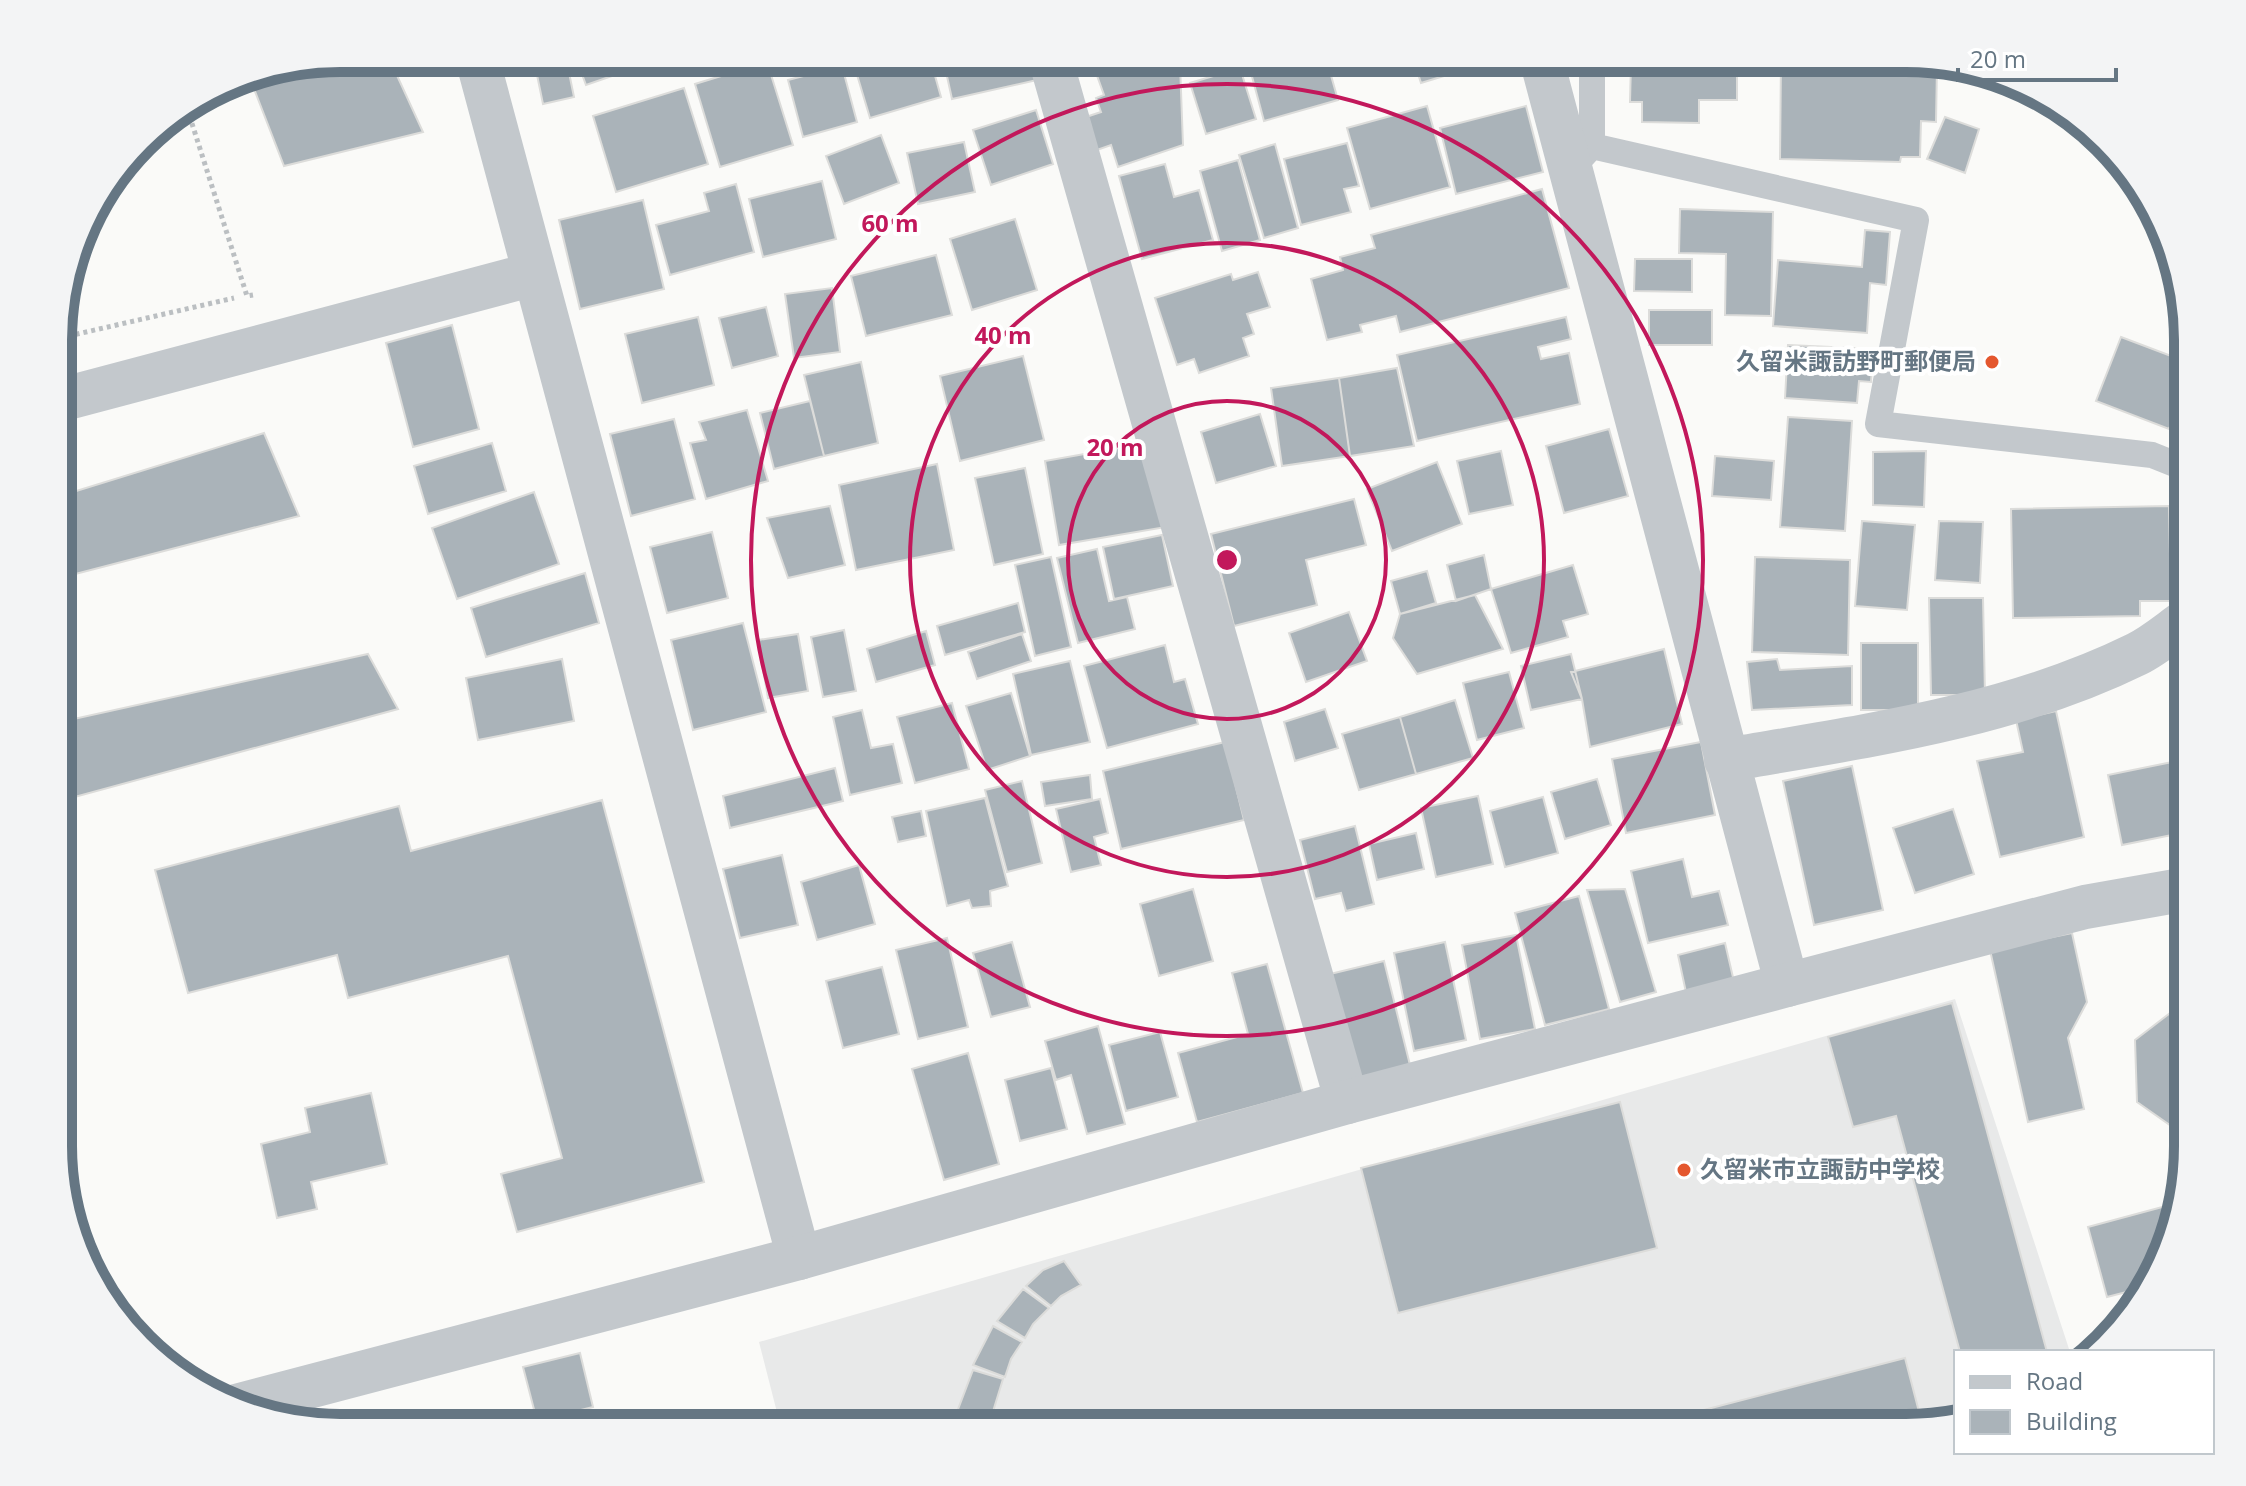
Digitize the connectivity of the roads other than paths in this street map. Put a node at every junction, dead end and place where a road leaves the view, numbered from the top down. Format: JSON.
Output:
{"nodes":[{"id":1,"x":1547,"y":72,"type":"edge"},
{"id":2,"x":1590,"y":72,"type":"edge"},
{"id":3,"x":481,"y":73,"type":"edge"},
{"id":4,"x":1054,"y":73,"type":"edge"},
{"id":5,"x":1581,"y":158,"type":"junction"},
{"id":6,"x":534,"y":274,"type":"junction"},
{"id":7,"x":72,"y":397,"type":"edge"},
{"id":8,"x":2173,"y":463,"type":"edge"},
{"id":9,"x":2173,"y":630,"type":"edge"},
{"id":10,"x":1726,"y":760,"type":"junction"},
{"id":11,"x":2173,"y":891,"type":"edge"},
{"id":12,"x":1787,"y":985,"type":"junction"},
{"id":13,"x":1347,"y":1102,"type":"junction"},
{"id":14,"x":799,"y":1258,"type":"junction"},
{"id":15,"x":257,"y":1400,"type":"edge"}],
"edges":[{"from":1,"to":5,"type":"street"},
{"from":2,"to":5,"type":"lane"},
{"from":3,"to":6,"type":"street"},
{"from":4,"to":13,"type":"street"},
{"from":5,"to":8,"type":"lane"},
{"from":5,"to":10,"type":"street"},
{"from":6,"to":7,"type":"street"},
{"from":6,"to":14,"type":"street"},
{"from":9,"to":10,"type":"street"},
{"from":10,"to":12,"type":"street"},
{"from":11,"to":12,"type":"street"},
{"from":12,"to":13,"type":"street"},
{"from":13,"to":14,"type":"street"},
{"from":14,"to":15,"type":"street"}]}
